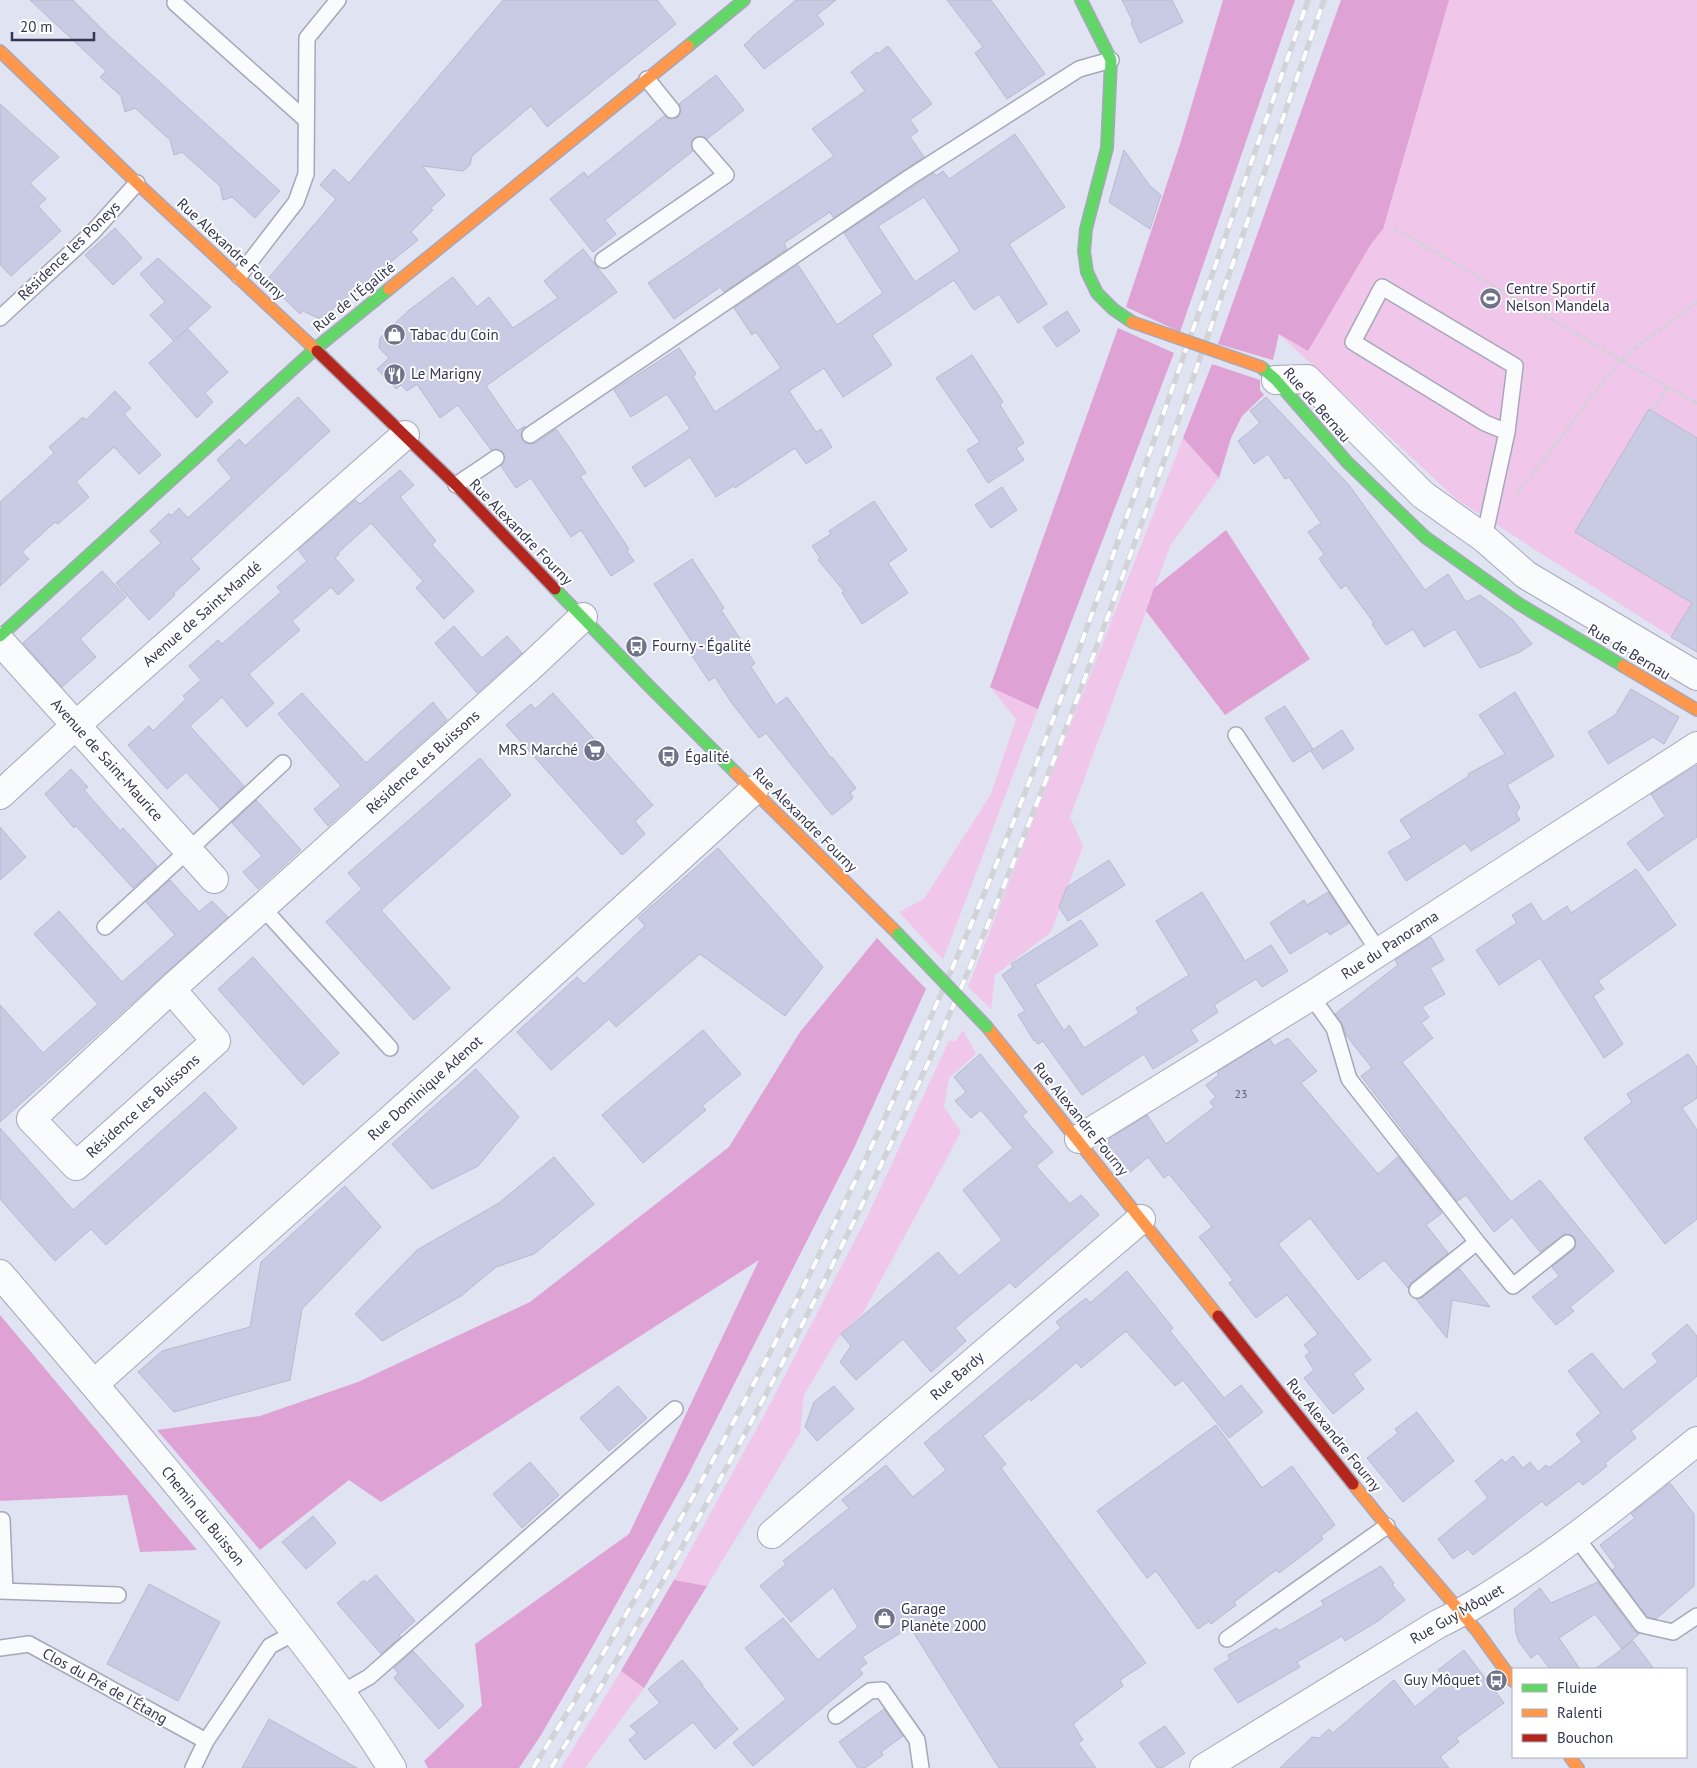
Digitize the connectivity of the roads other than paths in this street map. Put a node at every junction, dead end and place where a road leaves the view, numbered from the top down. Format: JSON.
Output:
{"nodes":[{"id":1,"x":338,"y":0,"type":"edge"},
{"id":2,"x":744,"y":0,"type":"edge"},
{"id":3,"x":1081,"y":0,"type":"edge"},
{"id":4,"x":175,"y":3,"type":"dead end"},
{"id":5,"x":0,"y":51,"type":"edge"},
{"id":6,"x":1111,"y":60,"type":"junction"},
{"id":7,"x":647,"y":79,"type":"junction"},
{"id":8,"x":672,"y":110,"type":"dead end"},
{"id":9,"x":306,"y":120,"type":"junction"},
{"id":10,"x":700,"y":144,"type":"dead end"},
{"id":11,"x":137,"y":183,"type":"junction"},
{"id":12,"x":603,"y":260,"type":"dead end"},
{"id":13,"x":239,"y":276,"type":"junction"},
{"id":14,"x":0,"y":318,"type":"edge"},
{"id":15,"x":314,"y":349,"type":"junction"},
{"id":16,"x":1269,"y":373,"type":"junction"},
{"id":17,"x":1507,"y":432,"type":"junction"},
{"id":18,"x":530,"y":434,"type":"dead end"},
{"id":19,"x":405,"y":435,"type":"junction"},
{"id":20,"x":496,"y":458,"type":"dead end"},
{"id":21,"x":456,"y":485,"type":"junction"},
{"id":22,"x":1484,"y":538,"type":"junction"},
{"id":23,"x":583,"y":617,"type":"junction"},
{"id":24,"x":0,"y":636,"type":"edge"},
{"id":25,"x":0,"y":641,"type":"edge"},
{"id":26,"x":1697,"y":676,"type":"edge"},
{"id":27,"x":1697,"y":710,"type":"edge"},
{"id":28,"x":76,"y":725,"type":"junction"},
{"id":29,"x":1236,"y":735,"type":"dead end"},
{"id":30,"x":1697,"y":746,"type":"edge"},
{"id":31,"x":283,"y":763,"type":"dead end"},
{"id":32,"x":754,"y":790,"type":"junction"},
{"id":33,"x":0,"y":795,"type":"edge"},
{"id":34,"x":188,"y":849,"type":"junction"},
{"id":35,"x":214,"y":879,"type":"dead end"},
{"id":36,"x":262,"y":906,"type":"junction"},
{"id":37,"x":105,"y":926,"type":"dead end"},
{"id":38,"x":1379,"y":952,"type":"junction"},
{"id":39,"x":170,"y":989,"type":"junction"},
{"id":40,"x":1311,"y":996,"type":"junction"},
{"id":41,"x":390,"y":1048,"type":"dead end"},
{"id":42,"x":1079,"y":1139,"type":"junction"},
{"id":43,"x":1141,"y":1219,"type":"junction"},
{"id":44,"x":1478,"y":1242,"type":"junction"},
{"id":45,"x":1568,"y":1244,"type":"dead end"},
{"id":46,"x":0,"y":1274,"type":"edge"},
{"id":47,"x":1417,"y":1290,"type":"dead end"},
{"id":48,"x":94,"y":1384,"type":"junction"},
{"id":49,"x":675,"y":1409,"type":"dead end"},
{"id":50,"x":1697,"y":1441,"type":"edge"},
{"id":51,"x":2,"y":1520,"type":"dead end"},
{"id":52,"x":1387,"y":1526,"type":"junction"},
{"id":53,"x":772,"y":1534,"type":"dead end"},
{"id":54,"x":1576,"y":1538,"type":"junction"},
{"id":55,"x":2,"y":1591,"type":"edge"},
{"id":56,"x":118,"y":1595,"type":"dead end"},
{"id":57,"x":1462,"y":1613,"type":"junction"},
{"id":58,"x":1697,"y":1616,"type":"edge"},
{"id":59,"x":296,"y":1632,"type":"junction"},
{"id":60,"x":1227,"y":1639,"type":"dead end"},
{"id":61,"x":0,"y":1648,"type":"edge"},
{"id":62,"x":1512,"y":1680,"type":"edge"},
{"id":63,"x":340,"y":1693,"type":"junction"},
{"id":64,"x":836,"y":1716,"type":"dead end"},
{"id":65,"x":206,"y":1741,"type":"junction"},
{"id":66,"x":193,"y":1768,"type":"edge"},
{"id":67,"x":392,"y":1768,"type":"edge"},
{"id":68,"x":921,"y":1768,"type":"edge"},
{"id":69,"x":1204,"y":1768,"type":"edge"}],
"edges":[{"from":1,"to":9,"type":"lane"},
{"from":2,"to":7,"type":"street","name":"Rue de l'Égalité"},
{"from":3,"to":6,"type":"street","name":"Rue de Bernau"},
{"from":4,"to":9,"type":"lane"},
{"from":5,"to":11,"type":"street","name":"Rue Alexandre Fourny"},
{"from":6,"to":16,"type":"street","name":"Rue de Bernau","bridge":true},
{"from":6,"to":18,"type":"lane"},
{"from":7,"to":8,"type":"lane"},
{"from":7,"to":15,"type":"street","name":"Rue de l'Égalité"},
{"from":9,"to":13,"type":"lane"},
{"from":10,"to":12,"type":"lane"},
{"from":11,"to":13,"type":"street","name":"Rue Alexandre Fourny"},
{"from":11,"to":14,"type":"lane","name":"Résidence les Poneys"},
{"from":13,"to":15,"type":"street","name":"Rue Alexandre Fourny"},
{"from":15,"to":19,"type":"street","name":"Rue Alexandre Fourny"},
{"from":15,"to":24,"type":"street","name":"Rue de l'Égalité"},
{"from":16,"to":22,"type":"street"},
{"from":16,"to":27,"type":"street","name":"Rue de Bernau"},
{"from":17,"to":17,"type":"lane"},
{"from":17,"to":22,"type":"lane"},
{"from":19,"to":21,"type":"street","name":"Rue Alexandre Fourny"},
{"from":19,"to":28,"type":"street","name":"Avenue de Saint-Mandé"},
{"from":20,"to":21,"type":"lane"},
{"from":21,"to":23,"type":"street","name":"Rue Alexandre Fourny"},
{"from":22,"to":26,"type":"street"},
{"from":23,"to":32,"type":"street","name":"Rue Alexandre Fourny"},
{"from":23,"to":36,"type":"street","name":"Résidence les Buissons"},
{"from":25,"to":28,"type":"street","name":"Avenue de Saint-Maurice"},
{"from":28,"to":33,"type":"street","name":"Avenue de Saint-Mandé"},
{"from":28,"to":34,"type":"street","name":"Avenue de Saint-Maurice"},
{"from":29,"to":38,"type":"lane"},
{"from":30,"to":38,"type":"street","name":"Rue du Panorama"},
{"from":31,"to":34,"type":"lane"},
{"from":32,"to":42,"type":"street","name":"Rue Alexandre Fourny","bridge":true},
{"from":32,"to":48,"type":"street","name":"Rue Dominique Adenot"},
{"from":34,"to":35,"type":"street","name":"Avenue de Saint-Maurice"},
{"from":34,"to":37,"type":"lane"},
{"from":36,"to":39,"type":"street","name":"Résidence les Buissons"},
{"from":36,"to":41,"type":"lane"},
{"from":38,"to":40,"type":"street","name":"Rue du Panorama"},
{"from":39,"to":39,"type":"street","name":"Résidence les Buissons"},
{"from":40,"to":42,"type":"street","name":"Rue du Panorama"},
{"from":40,"to":44,"type":"lane"},
{"from":42,"to":43,"type":"street","name":"Rue Alexandre Fourny"},
{"from":43,"to":52,"type":"street","name":"Rue Alexandre Fourny"},
{"from":43,"to":53,"type":"street","name":"Rue Bardy"},
{"from":44,"to":45,"type":"lane"},
{"from":44,"to":47,"type":"lane"},
{"from":46,"to":48,"type":"street","name":"Chemin du Buisson"},
{"from":48,"to":59,"type":"street","name":"Chemin du Buisson"},
{"from":49,"to":63,"type":"lane"},
{"from":50,"to":54,"type":"street","name":"Rue Guy Môquet"},
{"from":51,"to":55,"type":"lane"},
{"from":52,"to":57,"type":"street","name":"Rue Alexandre Fourny"},
{"from":52,"to":60,"type":"lane"},
{"from":54,"to":57,"type":"street","name":"Rue Guy Môquet"},
{"from":54,"to":58,"type":"lane"},
{"from":55,"to":56,"type":"lane"},
{"from":57,"to":62,"type":"street","name":"Rue Alexandre Fourny"},
{"from":57,"to":69,"type":"street","name":"Rue Guy Môquet"},
{"from":59,"to":63,"type":"street","name":"Chemin du Buisson"},
{"from":59,"to":65,"type":"lane"},
{"from":61,"to":65,"type":"lane","name":"Clos du Pré de l'Étang"},
{"from":63,"to":67,"type":"street","name":"Chemin du Buisson"},
{"from":64,"to":68,"type":"lane"},
{"from":65,"to":66,"type":"lane"}]}
